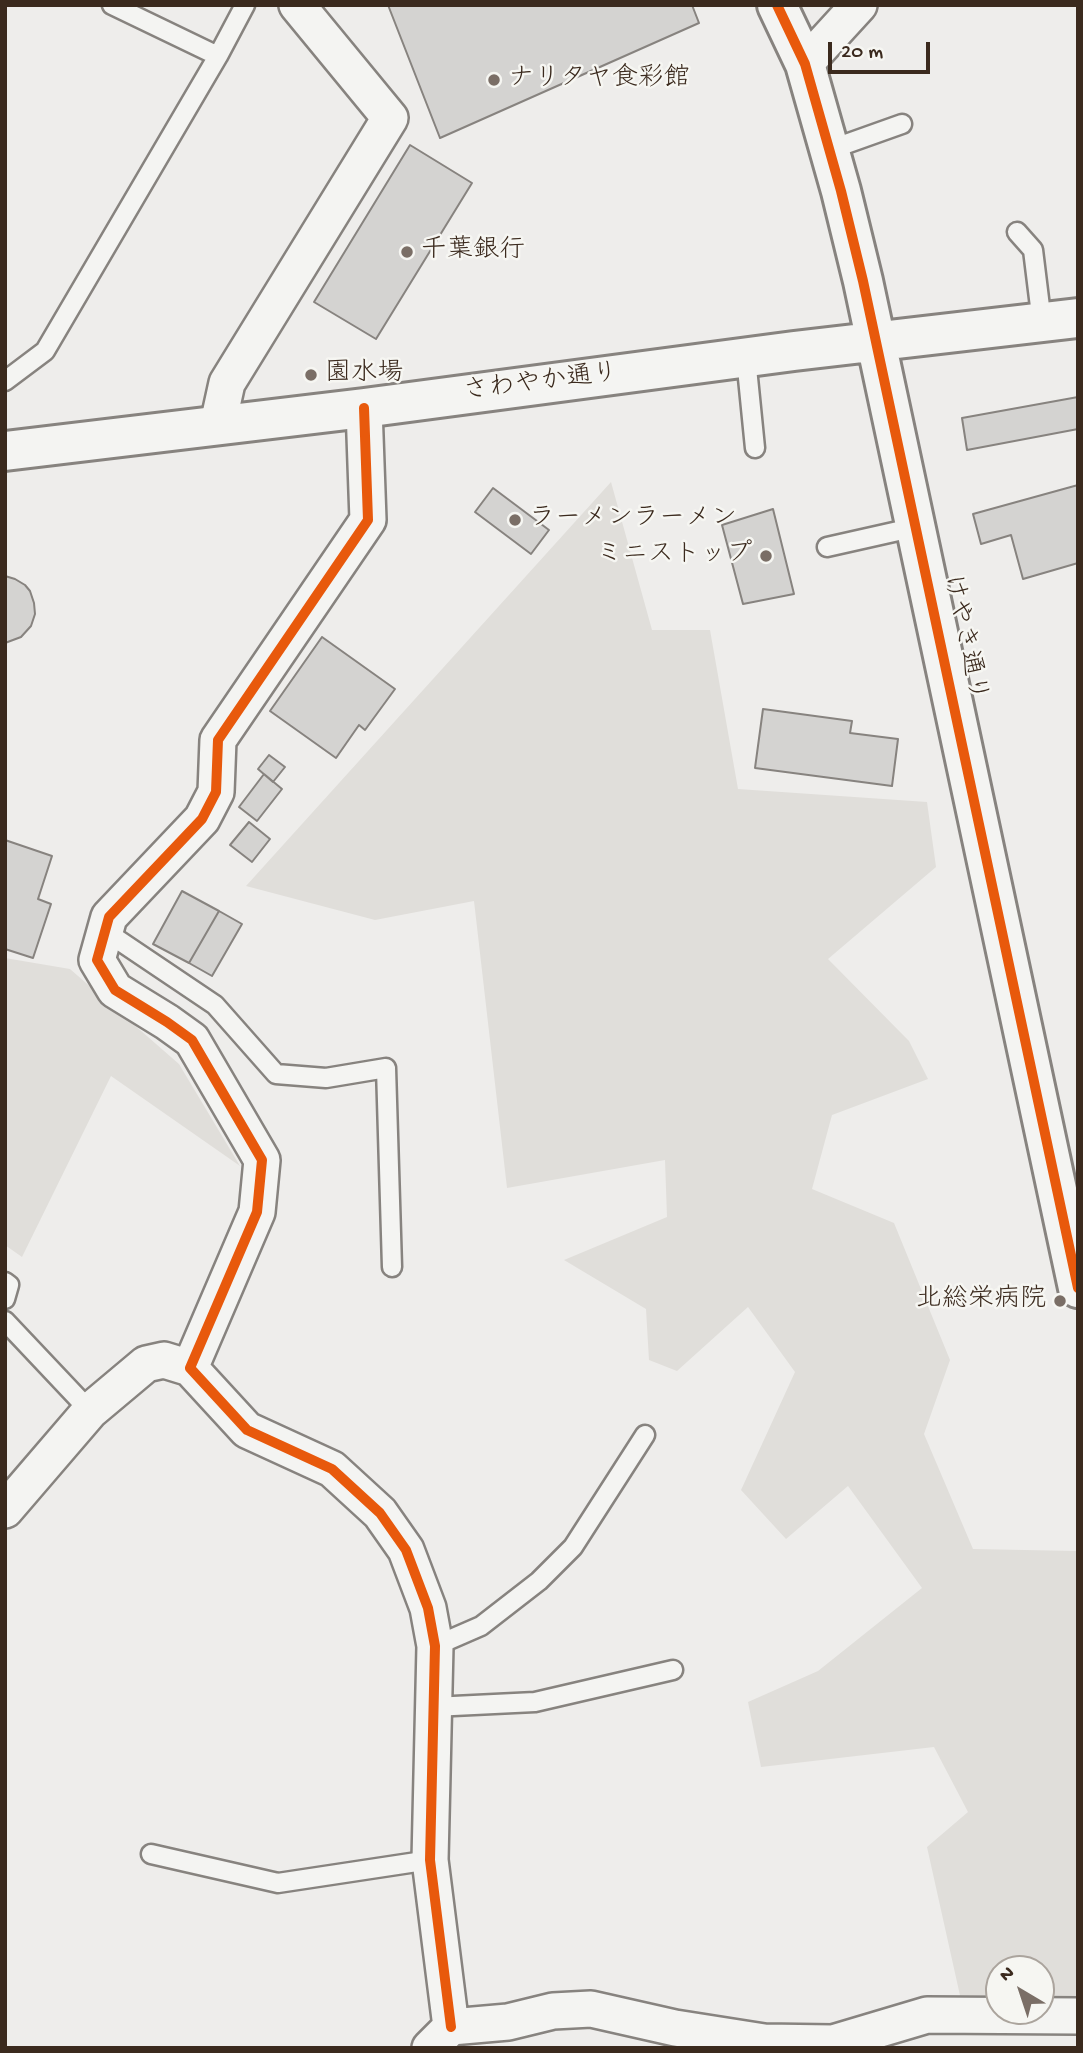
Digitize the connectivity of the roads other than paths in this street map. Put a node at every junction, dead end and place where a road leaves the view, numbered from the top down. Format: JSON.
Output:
{"nodes":[{"id":1,"x":111,"y":5,"type":"edge"},
{"id":2,"x":246,"y":5,"type":"edge"},
{"id":3,"x":298,"y":5,"type":"edge"},
{"id":4,"x":777,"y":5,"type":"edge"},
{"id":5,"x":859,"y":5,"type":"edge"},
{"id":6,"x":218,"y":56,"type":"junction"},
{"id":7,"x":805,"y":64,"type":"junction"},
{"id":8,"x":902,"y":124,"type":"dead end"},
{"id":9,"x":829,"y":150,"type":"junction"},
{"id":10,"x":1017,"y":232,"type":"dead end"},
{"id":11,"x":1060,"y":321,"type":"edge"},
{"id":12,"x":875,"y":342,"type":"junction"},
{"id":13,"x":746,"y":358,"type":"junction"},
{"id":14,"x":5,"y":381,"type":"edge"},
{"id":15,"x":364,"y":408,"type":"junction"},
{"id":16,"x":218,"y":424,"type":"junction"},
{"id":17,"x":755,"y":448,"type":"dead end"},
{"id":18,"x":5,"y":451,"type":"edge"},
{"id":19,"x":916,"y":527,"type":"junction"},
{"id":20,"x":827,"y":547,"type":"dead end"},
{"id":21,"x":105,"y":931,"type":"junction"},
{"id":22,"x":392,"y":1267,"type":"dead end"},
{"id":23,"x":5,"y":1282,"type":"edge"},
{"id":24,"x":1078,"y":1288,"type":"edge"},
{"id":25,"x":5,"y":1298,"type":"edge"},
{"id":26,"x":5,"y":1321,"type":"edge"},
{"id":27,"x":190,"y":1368,"type":"junction"},
{"id":28,"x":90,"y":1411,"type":"junction"},
{"id":29,"x":645,"y":1435,"type":"dead end"},
{"id":30,"x":5,"y":1510,"type":"edge"},
{"id":31,"x":435,"y":1646,"type":"junction"},
{"id":32,"x":673,"y":1670,"type":"dead end"},
{"id":33,"x":433,"y":1707,"type":"junction"},
{"id":34,"x":151,"y":1854,"type":"dead end"},
{"id":35,"x":430,"y":1860,"type":"junction"},
{"id":36,"x":1078,"y":2016,"type":"edge"},
{"id":37,"x":440,"y":2037,"type":"edge"}],
"edges":[{"from":1,"to":6,"type":"lane"},
{"from":2,"to":6,"type":"lane"},
{"from":3,"to":16,"type":"street"},
{"from":4,"to":7,"type":"street","name":"けやき通り"},
{"from":5,"to":7,"type":"street"},
{"from":6,"to":14,"type":"lane"},
{"from":7,"to":9,"type":"street","name":"けやき通り"},
{"from":8,"to":9,"type":"lane"},
{"from":9,"to":12,"type":"street","name":"けやき通り"},
{"from":10,"to":11,"type":"lane"},
{"from":11,"to":12,"type":"street","name":"さわやか通り"},
{"from":12,"to":13,"type":"street","name":"さわやか通り"},
{"from":12,"to":19,"type":"street","name":"けやき通り"},
{"from":13,"to":15,"type":"street","name":"さわやか通り"},
{"from":13,"to":17,"type":"lane"},
{"from":15,"to":16,"type":"street","name":"さわやか通り"},
{"from":15,"to":21,"type":"street"},
{"from":16,"to":18,"type":"street","name":"さわやか通り"},
{"from":19,"to":20,"type":"lane"},
{"from":19,"to":24,"type":"street","name":"けやき通り"},
{"from":21,"to":22,"type":"lane"},
{"from":21,"to":27,"type":"street"},
{"from":23,"to":25,"type":"lane"},
{"from":26,"to":28,"type":"lane"},
{"from":27,"to":28,"type":"street"},
{"from":27,"to":31,"type":"street"},
{"from":28,"to":30,"type":"street"},
{"from":29,"to":31,"type":"lane"},
{"from":31,"to":33,"type":"street"},
{"from":32,"to":33,"type":"lane"},
{"from":33,"to":35,"type":"street"},
{"from":34,"to":35,"type":"lane"},
{"from":35,"to":37,"type":"street"},
{"from":36,"to":37,"type":"street"}]}
